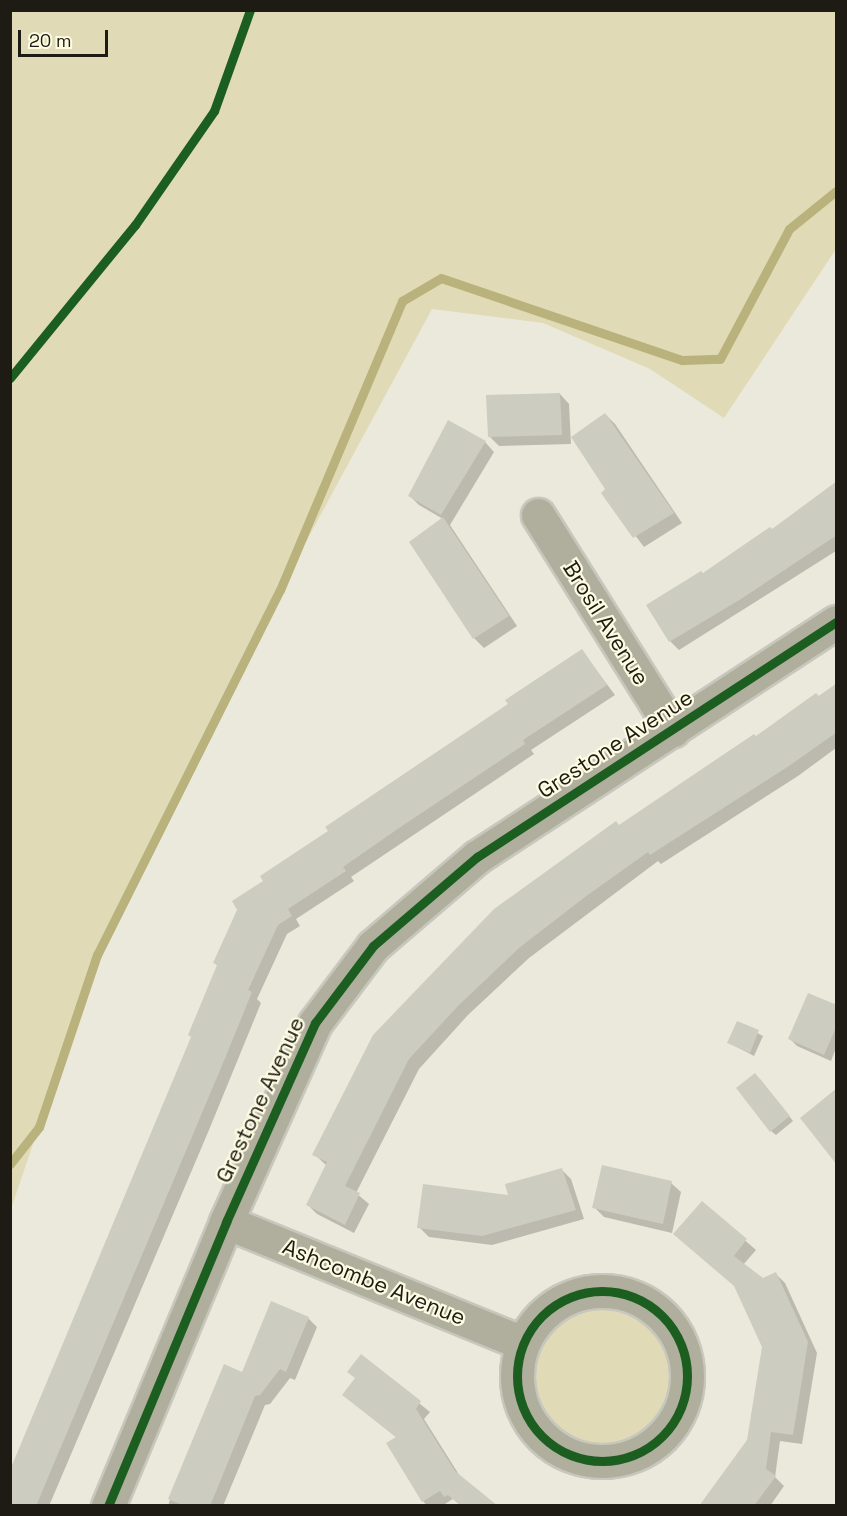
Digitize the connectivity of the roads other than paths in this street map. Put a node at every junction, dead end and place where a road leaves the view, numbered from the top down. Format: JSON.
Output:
{"nodes":[{"id":1,"x":538,"y":515,"type":"dead end"},
{"id":2,"x":837,"y":622,"type":"edge"},
{"id":3,"x":673,"y":730,"type":"junction"},
{"id":4,"x":226,"y":1222,"type":"junction"},
{"id":5,"x":522,"y":1343,"type":"junction"},
{"id":6,"x":108,"y":1506,"type":"edge"}],
"edges":[{"from":1,"to":3,"type":"street","name":"Brosil Avenue"},
{"from":2,"to":3,"type":"street","name":"Grestone Avenue"},
{"from":3,"to":4,"type":"street","name":"Grestone Avenue"},
{"from":4,"to":5,"type":"street","name":"Ashcombe Avenue"},
{"from":4,"to":6,"type":"street","name":"Grestone Avenue"},
{"from":5,"to":5,"type":"street"}]}
